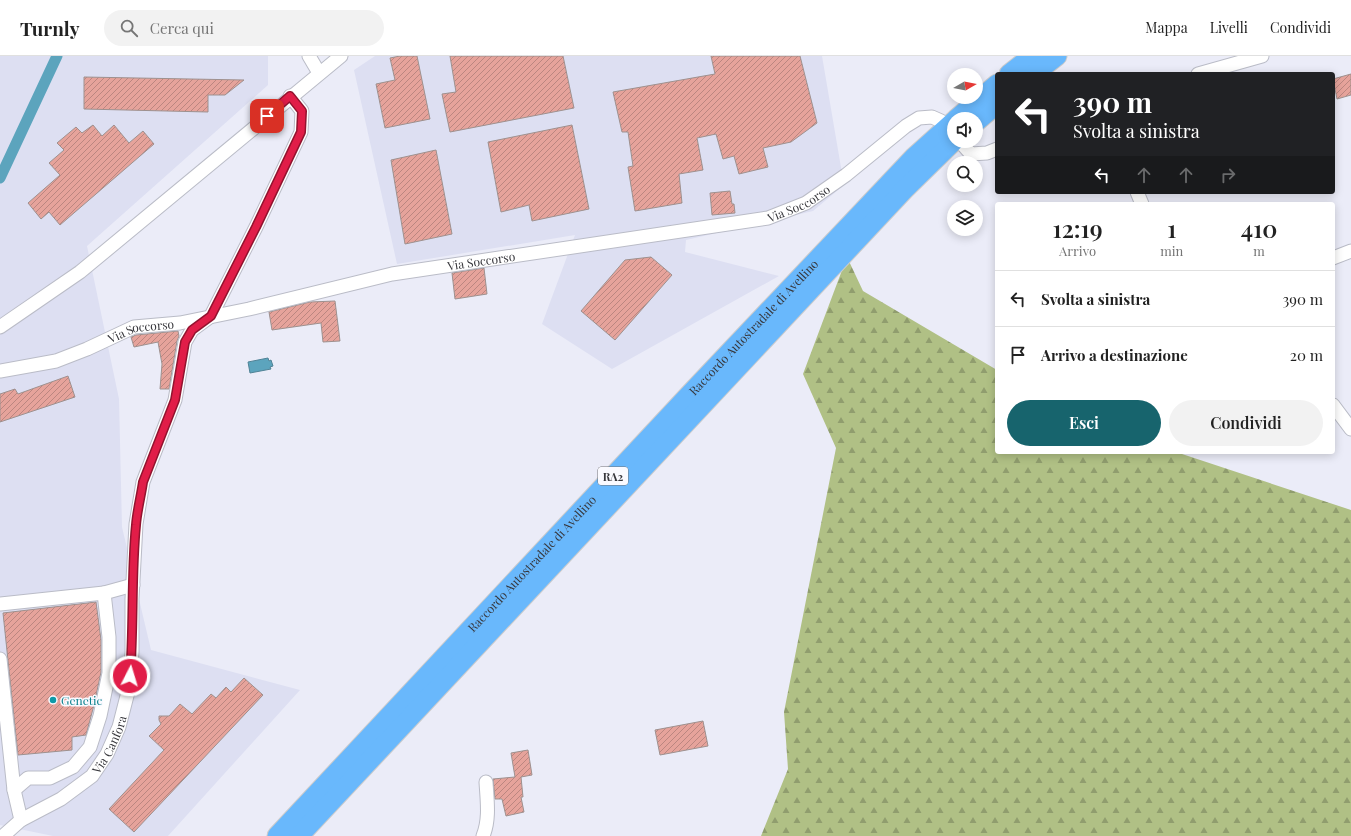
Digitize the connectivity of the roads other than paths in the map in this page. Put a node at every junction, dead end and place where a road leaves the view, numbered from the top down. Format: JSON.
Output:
{"nodes":[{"id":1,"x":309,"y":56,"type":"edge"},
{"id":2,"x":340,"y":56,"type":"edge"},
{"id":3,"x":1032,"y":56,"type":"edge"},
{"id":4,"x":1057,"y":56,"type":"edge"},
{"id":5,"x":1262,"y":56,"type":"edge"},
{"id":6,"x":1012,"y":72,"type":"edge"},
{"id":7,"x":1037,"y":72,"type":"edge"},
{"id":8,"x":1205,"y":72,"type":"edge"},
{"id":9,"x":319,"y":73,"type":"junction"},
{"id":10,"x":995,"y":86,"type":"edge"},
{"id":11,"x":290,"y":96,"type":"junction"},
{"id":12,"x":995,"y":106,"type":"edge"},
{"id":13,"x":960,"y":112,"type":"edge"},
{"id":14,"x":983,"y":116,"type":"edge"},
{"id":15,"x":947,"y":120,"type":"edge"},
{"id":16,"x":947,"y":123,"type":"edge"},
{"id":17,"x":953,"y":148,"type":"edge"},
{"id":18,"x":964,"y":148,"type":"edge"},
{"id":19,"x":995,"y":150,"type":"edge"},
{"id":20,"x":1351,"y":251,"type":"edge"},
{"id":21,"x":1335,"y":257,"type":"edge"},
{"id":22,"x":211,"y":316,"type":"junction"},
{"id":23,"x":0,"y":327,"type":"edge"},
{"id":24,"x":0,"y":371,"type":"edge"},
{"id":25,"x":1335,"y":407,"type":"edge"},
{"id":26,"x":1351,"y":429,"type":"edge"},
{"id":27,"x":133,"y":584,"type":"junction"},
{"id":28,"x":104,"y":593,"type":"junction"},
{"id":29,"x":0,"y":604,"type":"edge"},
{"id":30,"x":0,"y":660,"type":"edge"},
{"id":31,"x":486,"y":782,"type":"dead end"},
{"id":32,"x":14,"y":790,"type":"junction"},
{"id":33,"x":21,"y":820,"type":"junction"},
{"id":34,"x":3,"y":836,"type":"edge"},
{"id":35,"x":277,"y":836,"type":"edge"},
{"id":36,"x":299,"y":836,"type":"edge"},
{"id":37,"x":483,"y":836,"type":"edge"}],
"edges":[{"from":1,"to":9,"type":"street"},
{"from":2,"to":9,"type":"street"},
{"from":3,"to":6,"type":"highway"},
{"from":4,"to":7,"type":"highway"},
{"from":5,"to":8,"type":"street"},
{"from":9,"to":11,"type":"street"},
{"from":10,"to":13,"type":"highway","name":"Raccordo Autostradale di Avellino","number":"RA2"},
{"from":11,"to":22,"type":"street","name":"Via Canfora"},
{"from":11,"to":23,"type":"street"},
{"from":12,"to":14,"type":"highway"},
{"from":15,"to":22,"type":"street","name":"Via Soccorso"},
{"from":16,"to":35,"type":"highway","name":"Raccordo Autostradale di Avellino","number":"RA2"},
{"from":17,"to":36,"type":"highway","name":"Raccordo Autostradale di Avellino","number":"RA2"},
{"from":18,"to":19,"type":"street"},
{"from":20,"to":21,"type":"street"},
{"from":22,"to":24,"type":"street","name":"Via Soccorso"},
{"from":22,"to":27,"type":"street","name":"Via Canfora"},
{"from":25,"to":26,"type":"street"},
{"from":27,"to":28,"type":"street"},
{"from":27,"to":33,"type":"street","name":"Via Canfora"},
{"from":28,"to":29,"type":"street"},
{"from":28,"to":32,"type":"street"},
{"from":30,"to":32,"type":"street"},
{"from":31,"to":37,"type":"street"},
{"from":32,"to":33,"type":"street"},
{"from":33,"to":34,"type":"street","name":"Via Canfora"}]}
